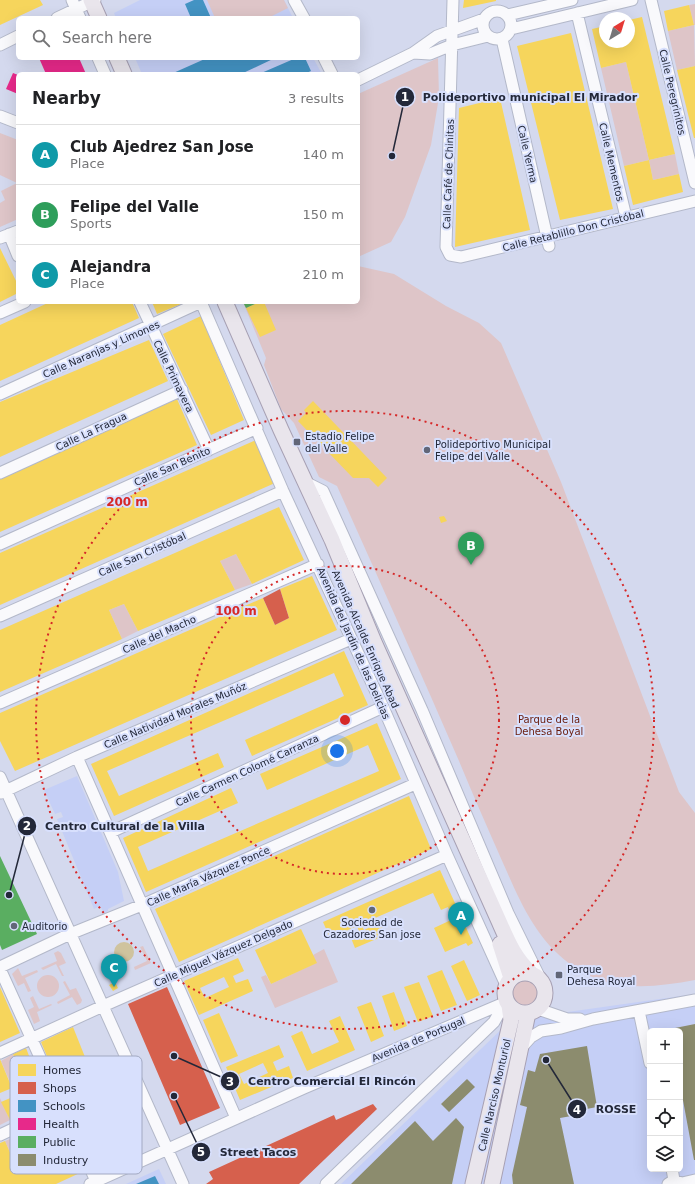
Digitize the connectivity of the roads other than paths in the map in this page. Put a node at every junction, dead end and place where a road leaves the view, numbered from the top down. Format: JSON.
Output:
{"nodes":[{"id":1,"x":294,"y":0,"type":"edge"},
{"id":2,"x":453,"y":0,"type":"edge"},
{"id":3,"x":572,"y":0,"type":"edge"},
{"id":4,"x":632,"y":0,"type":"edge"},
{"id":5,"x":651,"y":0,"type":"edge"},
{"id":6,"x":85,"y":4,"type":"edge"},
{"id":7,"x":577,"y":13,"type":"junction"},
{"id":8,"x":61,"y":16,"type":"edge"},
{"id":9,"x":91,"y":16,"type":"edge"},
{"id":10,"x":97,"y":16,"type":"edge"},
{"id":11,"x":303,"y":16,"type":"edge"},
{"id":12,"x":508,"y":16,"type":"junction"},
{"id":13,"x":484,"y":19,"type":"junction"},
{"id":14,"x":511,"y":29,"type":"junction"},
{"id":15,"x":452,"y":30,"type":"junction"},
{"id":16,"x":488,"y":36,"type":"junction"},
{"id":17,"x":16,"y":37,"type":"edge"},
{"id":18,"x":502,"y":39,"type":"junction"},
{"id":19,"x":0,"y":45,"type":"edge"},
{"id":20,"x":452,"y":45,"type":"junction"},
{"id":21,"x":413,"y":53,"type":"junction"},
{"id":22,"x":99,"y":60,"type":"edge"},
{"id":23,"x":111,"y":60,"type":"edge"},
{"id":24,"x":118,"y":60,"type":"edge"},
{"id":25,"x":325,"y":60,"type":"edge"},
{"id":26,"x":104,"y":72,"type":"edge"},
{"id":27,"x":115,"y":72,"type":"edge"},
{"id":28,"x":123,"y":72,"type":"edge"},
{"id":29,"x":331,"y":72,"type":"edge"},
{"id":30,"x":360,"y":79,"type":"edge"},
{"id":31,"x":0,"y":116,"type":"edge"},
{"id":32,"x":16,"y":122,"type":"edge"},
{"id":33,"x":695,"y":183,"type":"edge"},
{"id":34,"x":695,"y":200,"type":"edge"},
{"id":35,"x":626,"y":217,"type":"junction"},
{"id":36,"x":9,"y":234,"type":"edge"},
{"id":37,"x":548,"y":241,"type":"junction"},
{"id":38,"x":16,"y":251,"type":"edge"},
{"id":39,"x":450,"y":255,"type":"joint"},
{"id":40,"x":20,"y":304,"type":"edge"},
{"id":41,"x":141,"y":304,"type":"edge"},
{"id":42,"x":197,"y":304,"type":"edge"},
{"id":43,"x":202,"y":304,"type":"edge"},
{"id":44,"x":219,"y":304,"type":"edge"},
{"id":45,"x":226,"y":304,"type":"edge"},
{"id":46,"x":0,"y":313,"type":"edge"},
{"id":47,"x":150,"y":327,"type":"junction"},
{"id":48,"x":182,"y":390,"type":"junction"},
{"id":49,"x":0,"y":394,"type":"edge"},
{"id":50,"x":257,"y":428,"type":"junction"},
{"id":51,"x":209,"y":450,"type":"junction"},
{"id":52,"x":0,"y":473,"type":"edge"},
{"id":53,"x":283,"y":491,"type":"junction"},
{"id":54,"x":0,"y":544,"type":"edge"},
{"id":55,"x":318,"y":564,"type":"junction"},
{"id":56,"x":0,"y":616,"type":"edge"},
{"id":57,"x":351,"y":639,"type":"junction"},
{"id":58,"x":0,"y":703,"type":"edge"},
{"id":59,"x":383,"y":708,"type":"junction"},
{"id":60,"x":77,"y":757,"type":"junction"},
{"id":61,"x":0,"y":777,"type":"edge"},
{"id":62,"x":415,"y":784,"type":"junction"},
{"id":63,"x":3,"y":792,"type":"edge"},
{"id":64,"x":111,"y":832,"type":"junction"},
{"id":65,"x":447,"y":855,"type":"junction"},
{"id":66,"x":142,"y":905,"type":"junction"},
{"id":67,"x":70,"y":934,"type":"junction"},
{"id":68,"x":0,"y":968,"type":"edge"},
{"id":69,"x":172,"y":976,"type":"junction"},
{"id":70,"x":536,"y":976,"type":"junction"},
{"id":71,"x":509,"y":981,"type":"junction"},
{"id":72,"x":695,"y":1000,"type":"edge"},
{"id":73,"x":507,"y":1003,"type":"junction"},
{"id":74,"x":103,"y":1006,"type":"junction"},
{"id":75,"x":533,"y":1011,"type":"junction"},
{"id":76,"x":639,"y":1011,"type":"junction"},
{"id":77,"x":593,"y":1019,"type":"junction"},
{"id":78,"x":32,"y":1038,"type":"junction"},
{"id":79,"x":521,"y":1048,"type":"junction"},
{"id":80,"x":647,"y":1049,"type":"edge"},
{"id":81,"x":0,"y":1053,"type":"edge"},
{"id":82,"x":40,"y":1056,"type":"edge"},
{"id":83,"x":125,"y":1056,"type":"edge"},
{"id":84,"x":142,"y":1093,"type":"edge"},
{"id":85,"x":236,"y":1118,"type":"junction"},
{"id":86,"x":10,"y":1130,"type":"edge"},
{"id":87,"x":0,"y":1135,"type":"edge"},
{"id":88,"x":167,"y":1149,"type":"junction"},
{"id":89,"x":142,"y":1160,"type":"edge"},
{"id":90,"x":673,"y":1172,"type":"edge"},
{"id":91,"x":113,"y":1174,"type":"edge"},
{"id":92,"x":695,"y":1180,"type":"edge"},
{"id":93,"x":93,"y":1183,"type":"edge"},
{"id":94,"x":677,"y":1183,"type":"edge"},
{"id":95,"x":183,"y":1184,"type":"edge"},
{"id":96,"x":326,"y":1184,"type":"edge"},
{"id":97,"x":473,"y":1184,"type":"edge"},
{"id":98,"x":492,"y":1184,"type":"edge"}],
"edges":[{"from":1,"to":11,"type":"street"},
{"from":2,"to":15,"type":"street"},
{"from":3,"to":12,"type":"street"},
{"from":4,"to":7,"type":"street"},
{"from":5,"to":33,"type":"street","name":"Calle Peregrinitos"},
{"from":6,"to":8,"type":"street"},
{"from":6,"to":9,"type":"main road"},
{"from":6,"to":10,"type":"main road"},
{"from":7,"to":14,"type":"street"},
{"from":7,"to":35,"type":"street","name":"Calle Mementos"},
{"from":12,"to":13,"type":"street"},
{"from":12,"to":14,"type":"street"},
{"from":13,"to":15,"type":"street"},
{"from":13,"to":16,"type":"street"},
{"from":14,"to":18,"type":"street"},
{"from":15,"to":20,"type":"street","name":"Calle Café de Chinitas"},
{"from":15,"to":21,"type":"street"},
{"from":16,"to":18,"type":"street"},
{"from":16,"to":20,"type":"street"},
{"from":17,"to":19,"type":"street"},
{"from":18,"to":37,"type":"street","name":"Calle Yerma"},
{"from":20,"to":21,"type":"street"},
{"from":20,"to":39,"type":"street","name":"Calle Café de Chinitas"},
{"from":21,"to":30,"type":"street"},
{"from":22,"to":26,"type":"street"},
{"from":23,"to":27,"type":"main road"},
{"from":24,"to":28,"type":"main road"},
{"from":25,"to":29,"type":"street"},
{"from":31,"to":32,"type":"street"},
{"from":34,"to":35,"type":"street","name":"Calle Retablillo Don Cristóbal"},
{"from":35,"to":37,"type":"street","name":"Calle Retablillo Don Cristóbal"},
{"from":36,"to":38,"type":"street"},
{"from":37,"to":39,"type":"street","name":"Calle Retablillo Don Cristóbal"},
{"from":40,"to":46,"type":"street"},
{"from":41,"to":47,"type":"street","name":"Calle Primavera"},
{"from":42,"to":47,"type":"street","name":"Calle Naranjas y Limones"},
{"from":43,"to":50,"type":"street","name":"Avenida del Jardín de las Delicias"},
{"from":44,"to":71,"type":"main road","name":"Avenida Alcalde Enrique Abad"},
{"from":45,"to":70,"type":"main road","name":"Avenida Alcalde Enrique Abad"},
{"from":47,"to":48,"type":"street","name":"Calle Primavera"},
{"from":47,"to":49,"type":"street","name":"Calle Naranjas y Limones"},
{"from":48,"to":51,"type":"street","name":"Calle Primavera"},
{"from":48,"to":52,"type":"street","name":"Calle La Fragua"},
{"from":50,"to":51,"type":"street","name":"Calle San Benito"},
{"from":50,"to":53,"type":"street","name":"Avenida del Jardín de las Delicias"},
{"from":51,"to":54,"type":"street","name":"Calle San Benito"},
{"from":53,"to":55,"type":"street","name":"Avenida del Jardín de las Delicias"},
{"from":53,"to":56,"type":"street","name":"Calle San Cristóbal"},
{"from":55,"to":57,"type":"street","name":"Avenida del Jardín de las Delicias"},
{"from":55,"to":58,"type":"street","name":"Calle del Macho"},
{"from":57,"to":59,"type":"street","name":"Avenida del Jardín de las Delicias"},
{"from":57,"to":60,"type":"street","name":"Calle Natividad Morales Muñóz"},
{"from":59,"to":62,"type":"street","name":"Avenida del Jardín de las Delicias"},
{"from":59,"to":64,"type":"street","name":"Calle Carmen Colomé Carranza"},
{"from":60,"to":63,"type":"street","name":"Calle Natividad Morales Muñóz"},
{"from":60,"to":64,"type":"street"},
{"from":61,"to":63,"type":"street"},
{"from":62,"to":65,"type":"street","name":"Avenida del Jardín de las Delicias"},
{"from":62,"to":66,"type":"street","name":"Calle María Vázquez Ponce"},
{"from":63,"to":67,"type":"street"},
{"from":64,"to":66,"type":"street"},
{"from":65,"to":69,"type":"street","name":"Calle Miguel Vázquez Delgado"},
{"from":65,"to":71,"type":"street","name":"Avenida del Jardín de las Delicias"},
{"from":66,"to":67,"type":"street","name":"Calle María Vázquez Ponce"},
{"from":66,"to":69,"type":"street"},
{"from":67,"to":68,"type":"street","name":"Calle María Vázquez Ponce"},
{"from":67,"to":74,"type":"street"},
{"from":68,"to":78,"type":"street"},
{"from":69,"to":74,"type":"street","name":"Calle Miguel Vázquez Delgado"},
{"from":69,"to":85,"type":"street"},
{"from":70,"to":71,"type":"main road"},
{"from":70,"to":75,"type":"main road"},
{"from":71,"to":73,"type":"main road"},
{"from":72,"to":76,"type":"street"},
{"from":73,"to":75,"type":"main road"},
{"from":73,"to":85,"type":"street","name":"Avenida de Portugal"},
{"from":73,"to":96,"type":"street"},
{"from":73,"to":97,"type":"main road","name":"Calle Narciso Monturiol"},
{"from":74,"to":78,"type":"street","name":"Calle Miguel Vázquez Delgado"},
{"from":74,"to":83,"type":"street"},
{"from":75,"to":77,"type":"street"},
{"from":75,"to":79,"type":"main road","name":"Calle Narciso Monturiol"},
{"from":76,"to":77,"type":"street"},
{"from":76,"to":80,"type":"street"},
{"from":77,"to":79,"type":"street"},
{"from":78,"to":81,"type":"street","name":"Calle Miguel Vázquez Delgado"},
{"from":78,"to":82,"type":"street"},
{"from":79,"to":98,"type":"main road","name":"Calle Narciso Monturiol"},
{"from":84,"to":88,"type":"street"},
{"from":85,"to":88,"type":"street","name":"Avenida de Portugal"},
{"from":86,"to":87,"type":"street"},
{"from":88,"to":89,"type":"street","name":"Avenida de Portugal"},
{"from":88,"to":95,"type":"street"},
{"from":90,"to":94,"type":"street"},
{"from":91,"to":93,"type":"street","name":"Avenida de Portugal"},
{"from":92,"to":94,"type":"street"}]}
